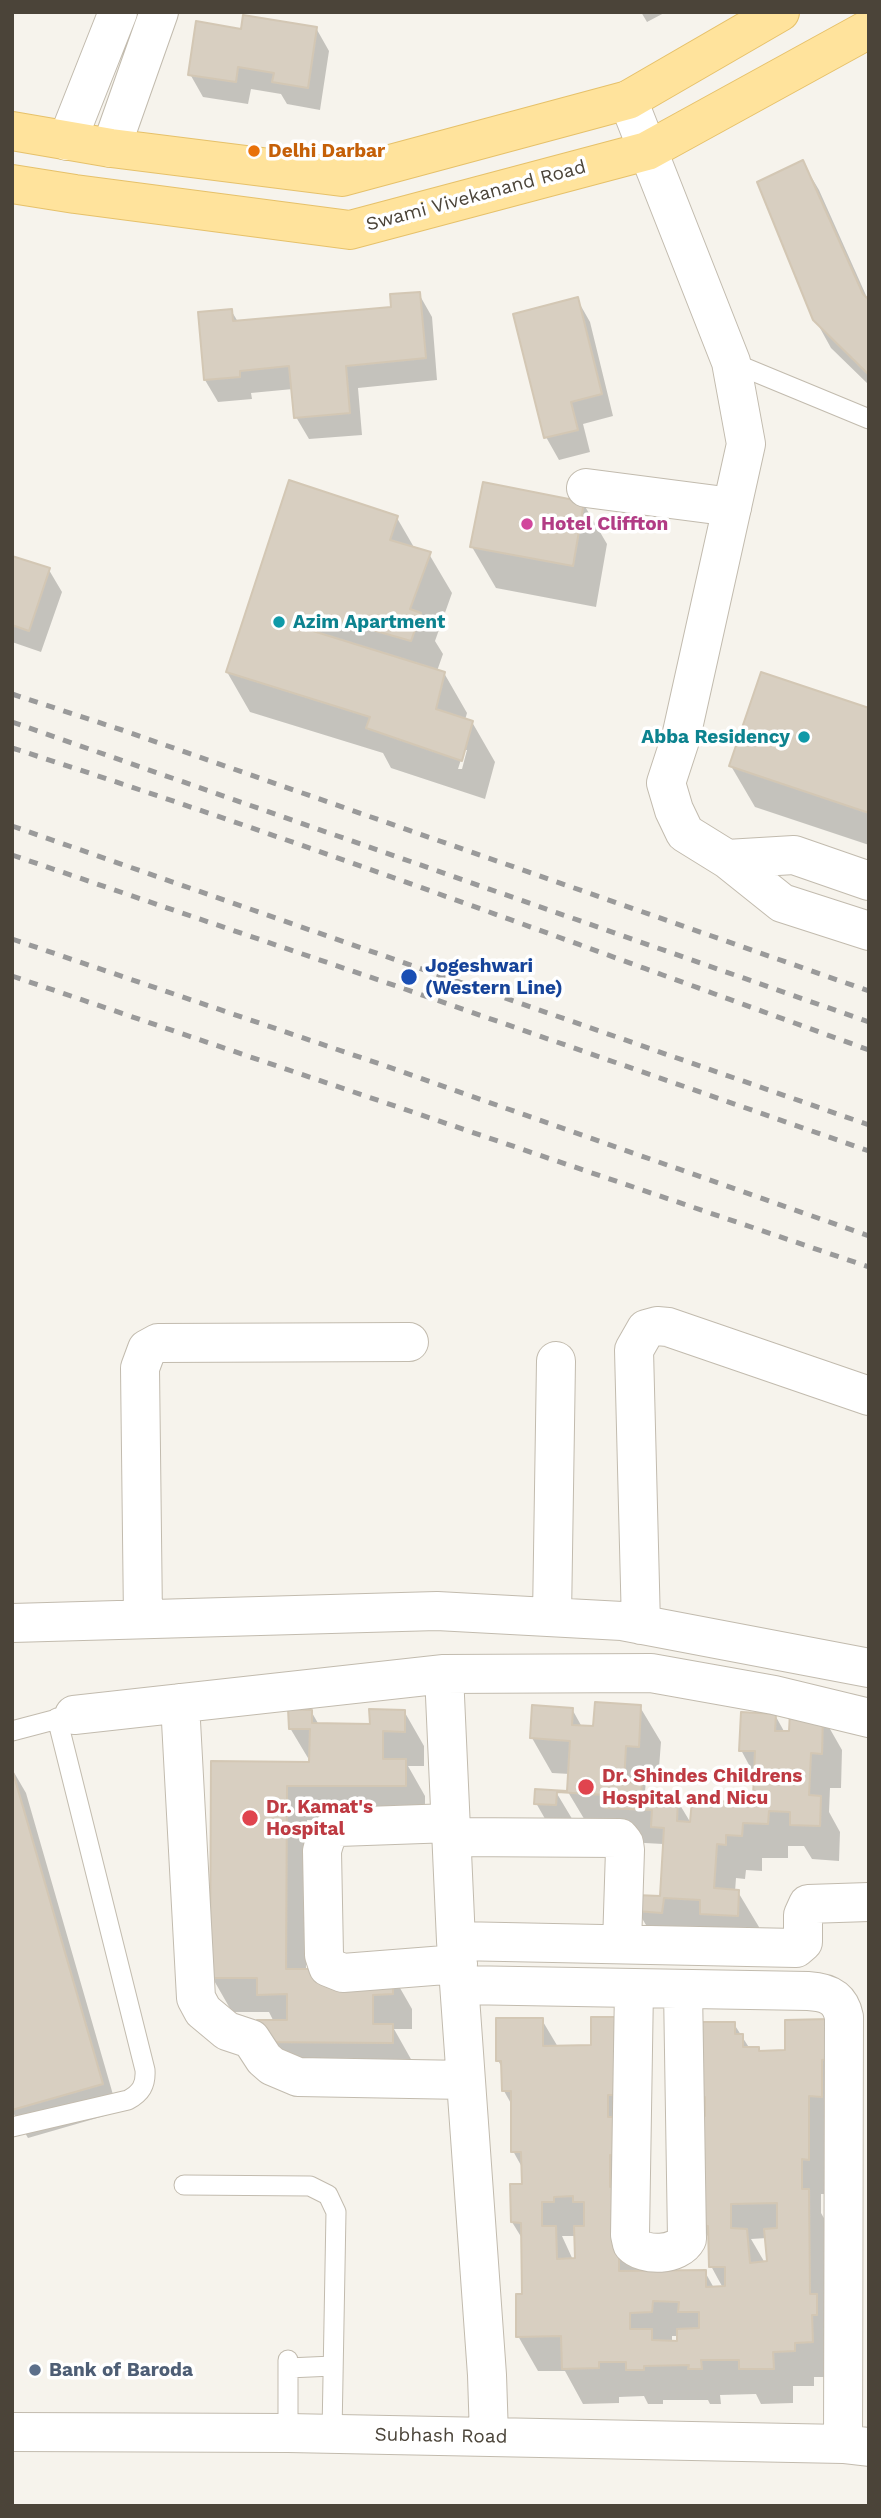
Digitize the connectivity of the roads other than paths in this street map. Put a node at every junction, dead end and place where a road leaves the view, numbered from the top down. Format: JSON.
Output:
{"nodes":[{"id":1,"x":118,"y":12,"type":"edge"},
{"id":2,"x":159,"y":12,"type":"edge"},
{"id":3,"x":780,"y":12,"type":"edge"},
{"id":4,"x":868,"y":31,"type":"edge"},
{"id":5,"x":628,"y":100,"type":"junction"},
{"id":6,"x":12,"y":131,"type":"edge"},
{"id":7,"x":67,"y":141,"type":"junction"},
{"id":8,"x":111,"y":148,"type":"junction"},
{"id":9,"x":647,"y":151,"type":"junction"},
{"id":10,"x":12,"y":184,"type":"edge"},
{"id":11,"x":731,"y":362,"type":"junction"},
{"id":12,"x":869,"y":419,"type":"edge"},
{"id":13,"x":586,"y":488,"type":"dead end"},
{"id":14,"x":732,"y":508,"type":"junction"},
{"id":15,"x":727,"y":859,"type":"junction"},
{"id":16,"x":869,"y":881,"type":"edge"},
{"id":17,"x":869,"y":931,"type":"edge"},
{"id":18,"x":409,"y":1342,"type":"dead end"},
{"id":19,"x":556,"y":1361,"type":"dead end"},
{"id":20,"x":869,"y":1396,"type":"edge"},
{"id":21,"x":552,"y":1617,"type":"junction"},
{"id":22,"x":143,"y":1619,"type":"junction"},
{"id":23,"x":12,"y":1623,"type":"edge"},
{"id":24,"x":641,"y":1625,"type":"junction"},
{"id":25,"x":869,"y":1668,"type":"edge"},
{"id":26,"x":444,"y":1674,"type":"junction"},
{"id":27,"x":180,"y":1703,"type":"junction"},
{"id":28,"x":65,"y":1717,"type":"junction"},
{"id":29,"x":869,"y":1718,"type":"edge"},
{"id":30,"x":12,"y":1731,"type":"edge"},
{"id":31,"x":451,"y":1830,"type":"junction"},
{"id":32,"x":869,"y":1902,"type":"edge"},
{"id":33,"x":622,"y":1944,"type":"junction"},
{"id":34,"x":458,"y":1964,"type":"junction"},
{"id":35,"x":634,"y":1988,"type":"junction"},
{"id":36,"x":683,"y":1989,"type":"junction"},
{"id":37,"x":466,"y":2080,"type":"junction"},
{"id":38,"x":12,"y":2127,"type":"edge"},
{"id":39,"x":184,"y":2185,"type":"dead end"},
{"id":40,"x":333,"y":2366,"type":"junction"},
{"id":41,"x":12,"y":2431,"type":"edge"},
{"id":42,"x":288,"y":2433,"type":"junction"},
{"id":43,"x":332,"y":2433,"type":"junction"},
{"id":44,"x":489,"y":2436,"type":"junction"},
{"id":45,"x":856,"y":2446,"type":"edge"}],
"edges":[{"from":1,"to":7,"type":"street"},
{"from":2,"to":8,"type":"street"},
{"from":3,"to":5,"type":"main road"},
{"from":4,"to":9,"type":"main road","name":"Swami Vivekanand Road"},
{"from":5,"to":8,"type":"main road"},
{"from":5,"to":9,"type":"street"},
{"from":6,"to":7,"type":"main road"},
{"from":7,"to":8,"type":"main road"},
{"from":9,"to":10,"type":"main road","name":"Swami Vivekanand Road"},
{"from":9,"to":11,"type":"street"},
{"from":11,"to":12,"type":"lane"},
{"from":11,"to":14,"type":"street"},
{"from":13,"to":14,"type":"street"},
{"from":14,"to":15,"type":"street"},
{"from":15,"to":16,"type":"street"},
{"from":15,"to":17,"type":"street"},
{"from":18,"to":22,"type":"street"},
{"from":19,"to":21,"type":"street"},
{"from":20,"to":24,"type":"street"},
{"from":21,"to":22,"type":"street"},
{"from":21,"to":24,"type":"street"},
{"from":22,"to":23,"type":"street"},
{"from":24,"to":25,"type":"street"},
{"from":26,"to":27,"type":"street"},
{"from":26,"to":29,"type":"street"},
{"from":26,"to":31,"type":"street"},
{"from":27,"to":28,"type":"street"},
{"from":27,"to":37,"type":"street"},
{"from":28,"to":30,"type":"lane"},
{"from":28,"to":38,"type":"lane"},
{"from":31,"to":33,"type":"street"},
{"from":31,"to":34,"type":"street"},
{"from":31,"to":34,"type":"street"},
{"from":32,"to":33,"type":"street"},
{"from":33,"to":34,"type":"street"},
{"from":34,"to":35,"type":"street"},
{"from":34,"to":37,"type":"street"},
{"from":35,"to":36,"type":"street"},
{"from":35,"to":36,"type":"street"},
{"from":36,"to":45,"type":"street"},
{"from":37,"to":44,"type":"street"},
{"from":39,"to":40,"type":"lane"},
{"from":40,"to":42,"type":"lane"},
{"from":40,"to":43,"type":"lane"},
{"from":41,"to":42,"type":"street","name":"Subhash Road"},
{"from":42,"to":43,"type":"street","name":"Subhash Road"},
{"from":43,"to":44,"type":"street","name":"Subhash Road"},
{"from":44,"to":45,"type":"street","name":"Subhash Road"}]}
